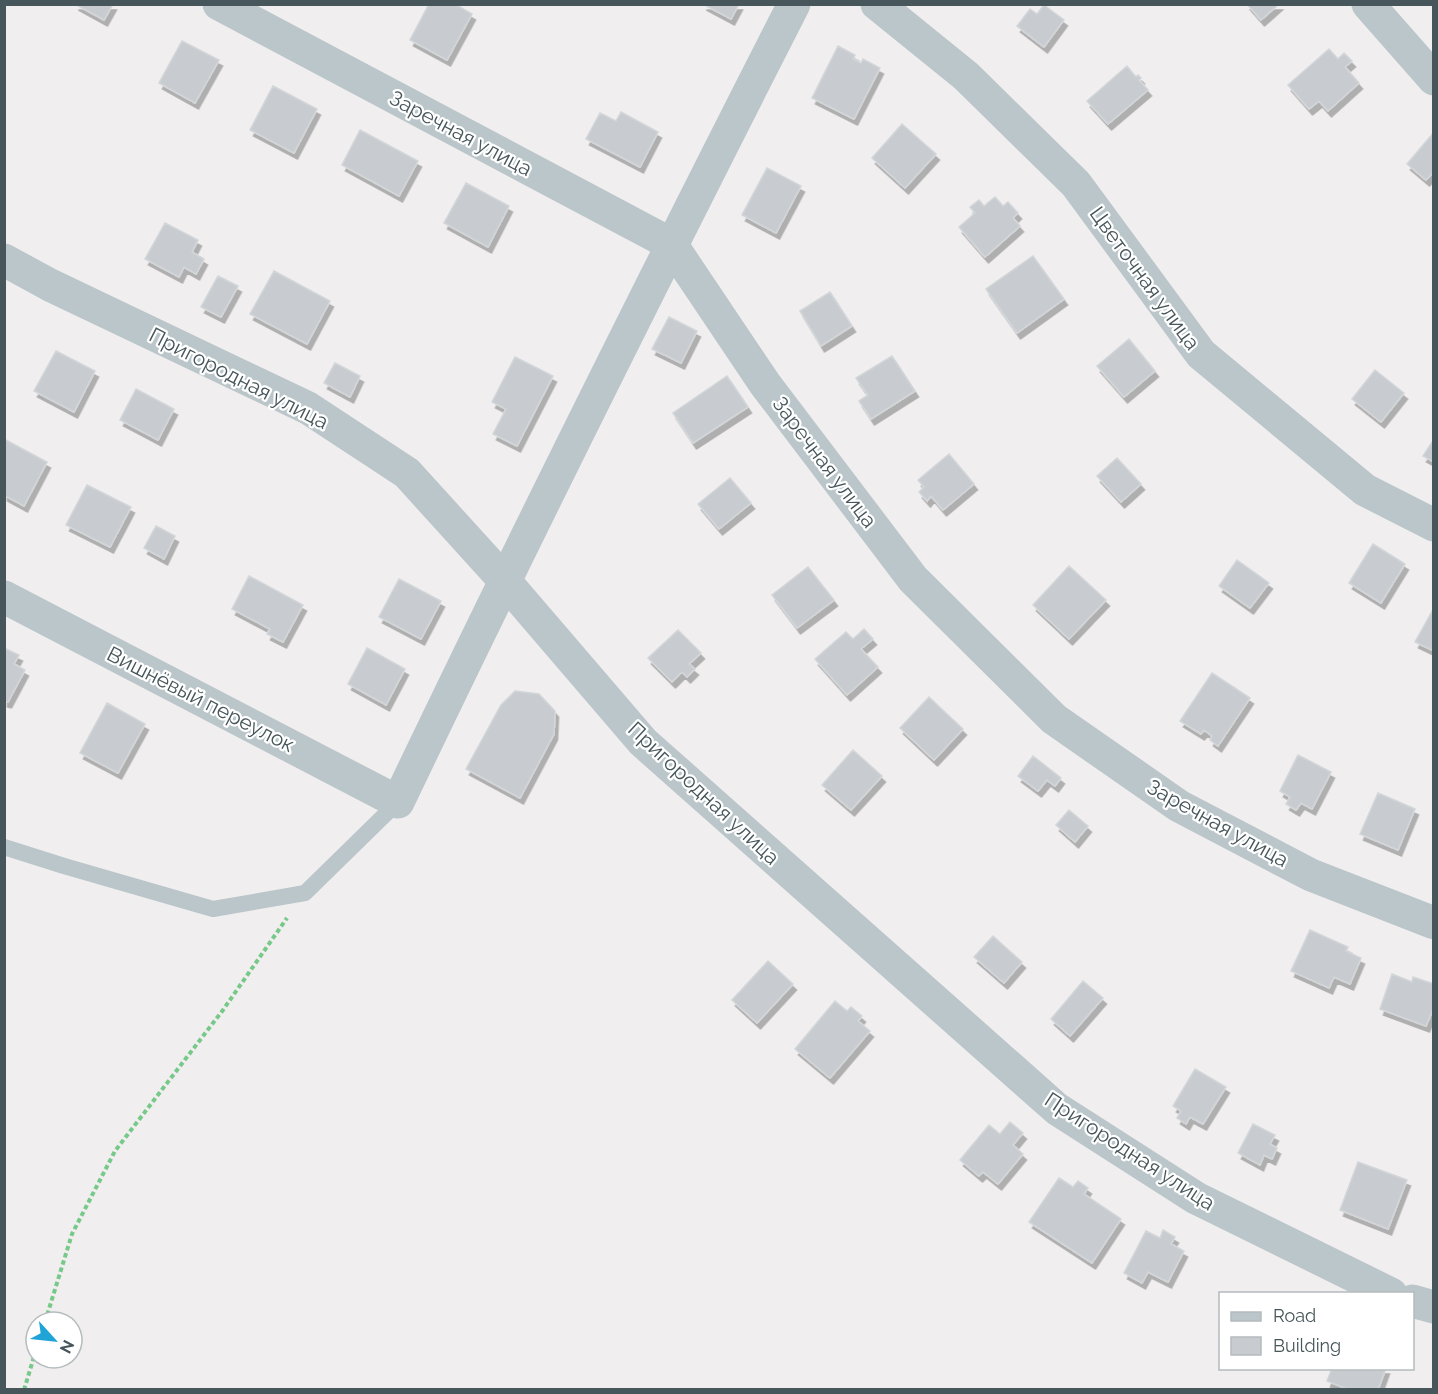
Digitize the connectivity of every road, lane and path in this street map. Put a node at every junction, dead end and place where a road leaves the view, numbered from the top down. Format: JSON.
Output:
{"nodes":[{"id":1,"x":219,"y":4,"type":"edge"},
{"id":2,"x":794,"y":4,"type":"edge"},
{"id":3,"x":877,"y":4,"type":"edge"},
{"id":4,"x":1368,"y":4,"type":"edge"},
{"id":5,"x":1434,"y":79,"type":"edge"},
{"id":6,"x":671,"y":244,"type":"junction"},
{"id":7,"x":4,"y":260,"type":"edge"},
{"id":8,"x":1434,"y":525,"type":"edge"},
{"id":9,"x":504,"y":580,"type":"junction"},
{"id":10,"x":4,"y":597,"type":"edge"},
{"id":11,"x":398,"y":802,"type":"junction"},
{"id":12,"x":4,"y":847,"type":"edge"},
{"id":13,"x":305,"y":893,"type":"junction"},
{"id":14,"x":1434,"y":923,"type":"edge"},
{"id":15,"x":1389,"y":1292,"type":"edge"},
{"id":16,"x":1414,"y":1301,"type":"edge"},
{"id":17,"x":1434,"y":1307,"type":"edge"},
{"id":18,"x":49,"y":1310,"type":"edge"},
{"id":19,"x":30,"y":1370,"type":"edge"},
{"id":20,"x":24,"y":1389,"type":"edge"}],
"edges":[{"from":1,"to":6,"type":"street","name":"Заречная улица"},
{"from":2,"to":6,"type":"street"},
{"from":3,"to":8,"type":"street","name":"Цветочная улица"},
{"from":4,"to":5,"type":"street"},
{"from":6,"to":9,"type":"street"},
{"from":6,"to":14,"type":"street","name":"Заречная улица"},
{"from":7,"to":9,"type":"street","name":"Пригородная улица"},
{"from":9,"to":11,"type":"street"},
{"from":9,"to":15,"type":"street","name":"Пригородная улица"},
{"from":10,"to":11,"type":"street","name":"Вишнёвый переулок"},
{"from":11,"to":13,"type":"lane"},
{"from":12,"to":13,"type":"lane"},
{"from":13,"to":18,"type":"path"},
{"from":16,"to":17,"type":"street"},
{"from":19,"to":20,"type":"path"}]}
